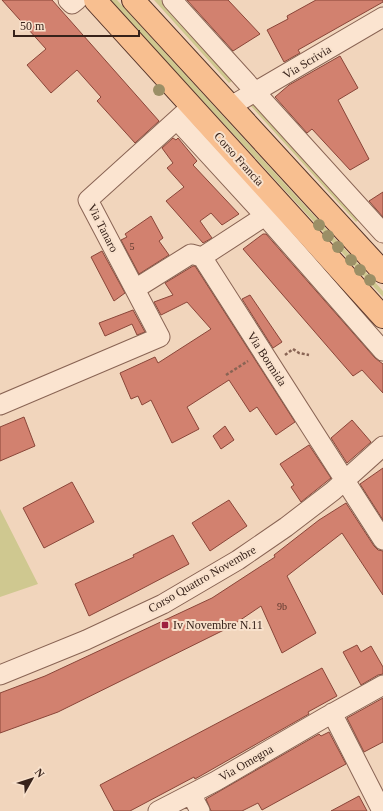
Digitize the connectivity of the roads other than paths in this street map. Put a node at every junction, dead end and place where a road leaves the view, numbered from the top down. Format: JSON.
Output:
{"nodes":[{"id":1,"x":68,"y":0,"type":"edge"},
{"id":2,"x":77,"y":0,"type":"edge"},
{"id":3,"x":95,"y":0,"type":"edge"},
{"id":4,"x":133,"y":0,"type":"edge"},
{"id":5,"x":172,"y":0,"type":"edge"},
{"id":6,"x":383,"y":17,"type":"edge"},
{"id":7,"x":256,"y":93,"type":"junction"},
{"id":8,"x":231,"y":106,"type":"junction"},
{"id":9,"x":184,"y":113,"type":"junction"},
{"id":10,"x":274,"y":211,"type":"junction"},
{"id":11,"x":380,"y":228,"type":"edge"},
{"id":12,"x":354,"y":241,"type":"junction"},
{"id":13,"x":202,"y":257,"type":"junction"},
{"id":14,"x":383,"y":272,"type":"edge"},
{"id":15,"x":135,"y":289,"type":"junction"},
{"id":16,"x":383,"y":317,"type":"edge"},
{"id":17,"x":383,"y":351,"type":"edge"},
{"id":18,"x":0,"y":406,"type":"edge"},
{"id":19,"x":383,"y":446,"type":"edge"},
{"id":20,"x":345,"y":481,"type":"junction"},
{"id":21,"x":383,"y":540,"type":"edge"},
{"id":22,"x":0,"y":675,"type":"edge"},
{"id":23,"x":383,"y":685,"type":"edge"},
{"id":24,"x":332,"y":713,"type":"junction"},
{"id":25,"x":191,"y":794,"type":"junction"},
{"id":26,"x":158,"y":811,"type":"edge"},
{"id":27,"x":200,"y":811,"type":"edge"},
{"id":28,"x":382,"y":811,"type":"edge"}],
"edges":[{"from":1,"to":2,"type":"street"},
{"from":3,"to":9,"type":"main road","name":"Corso Francia"},
{"from":4,"to":8,"type":"main road"},
{"from":5,"to":7,"type":"street"},
{"from":6,"to":7,"type":"street","name":"Via Scrivia"},
{"from":7,"to":8,"type":"street","name":"Via Scrivia"},
{"from":7,"to":11,"type":"street"},
{"from":8,"to":12,"type":"main road"},
{"from":9,"to":10,"type":"main road","name":"Corso Francia"},
{"from":9,"to":15,"type":"street","name":"Via Tanaro"},
{"from":10,"to":13,"type":"street"},
{"from":10,"to":16,"type":"main road","name":"Corso Francia"},
{"from":10,"to":17,"type":"street","name":"Corso Francia"},
{"from":11,"to":12,"type":"street"},
{"from":12,"to":14,"type":"main road"},
{"from":13,"to":15,"type":"street"},
{"from":13,"to":20,"type":"street","name":"Via Bormida"},
{"from":15,"to":18,"type":"street","name":"Via Tanaro"},
{"from":19,"to":20,"type":"street","name":"Corso Quattro Novembre"},
{"from":20,"to":21,"type":"street","name":"Via Bormida"},
{"from":20,"to":22,"type":"street","name":"Corso Quattro Novembre"},
{"from":23,"to":24,"type":"street","name":"Via Omegna"},
{"from":24,"to":25,"type":"street","name":"Via Omegna"},
{"from":24,"to":28,"type":"street"},
{"from":25,"to":26,"type":"street","name":"Via Omegna"},
{"from":25,"to":27,"type":"street"}]}
